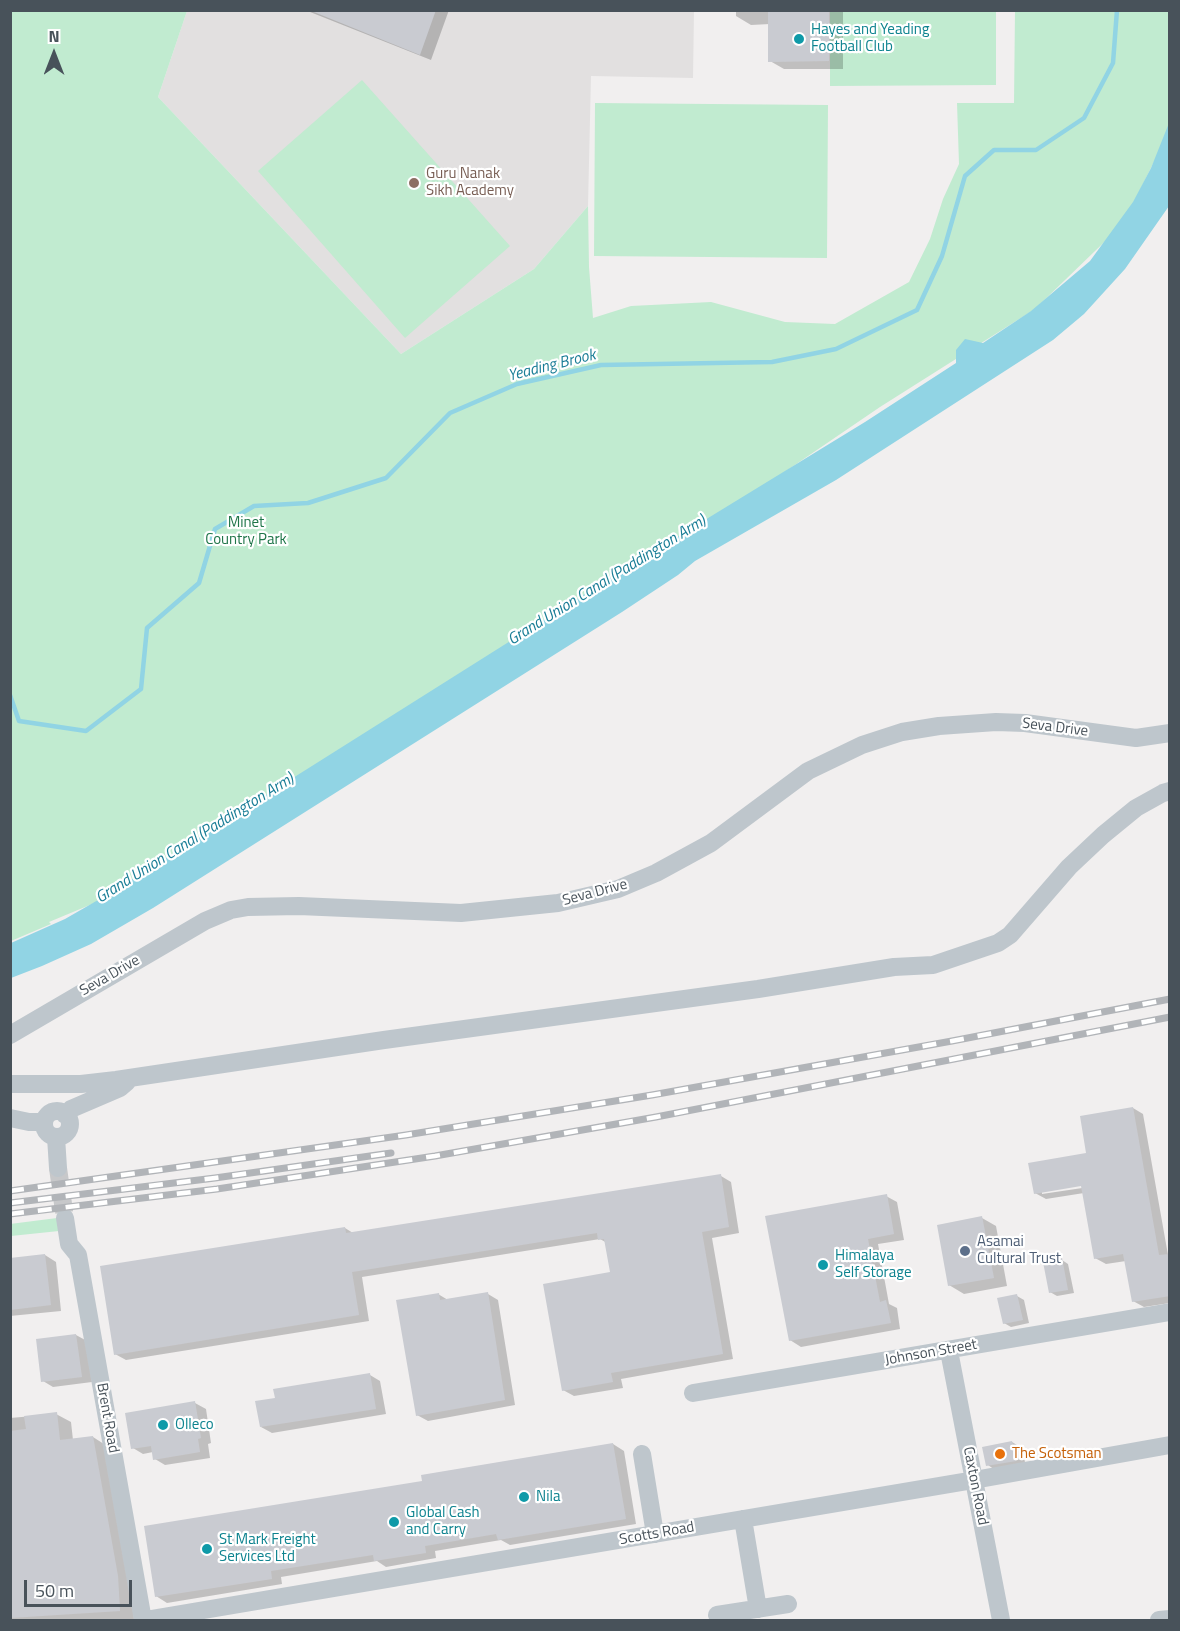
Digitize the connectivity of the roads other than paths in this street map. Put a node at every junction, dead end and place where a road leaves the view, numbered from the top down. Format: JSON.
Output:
{"nodes":[{"id":1,"x":1170,"y":733,"type":"edge"},
{"id":2,"x":1170,"y":791,"type":"edge"},
{"id":3,"x":10,"y":1035,"type":"edge"},
{"id":4,"x":136,"y":1076,"type":"junction"},
{"id":5,"x":10,"y":1083,"type":"edge"},
{"id":6,"x":65,"y":1114,"type":"junction"},
{"id":7,"x":10,"y":1118,"type":"edge"},
{"id":8,"x":44,"y":1122,"type":"junction"},
{"id":9,"x":56,"y":1137,"type":"junction"},
{"id":10,"x":58,"y":1168,"type":"tunnel mouth"},
{"id":11,"x":65,"y":1218,"type":"tunnel mouth"},
{"id":12,"x":1170,"y":1312,"type":"edge"},
{"id":13,"x":949,"y":1351,"type":"junction"},
{"id":14,"x":693,"y":1393,"type":"dead end"},
{"id":15,"x":1170,"y":1445,"type":"edge"},
{"id":16,"x":642,"y":1454,"type":"dead end"},
{"id":17,"x":974,"y":1480,"type":"junction"},
{"id":18,"x":743,"y":1519,"type":"junction"},
{"id":19,"x":655,"y":1534,"type":"junction"},
{"id":20,"x":788,"y":1604,"type":"dead end"},
{"id":21,"x":758,"y":1609,"type":"junction"},
{"id":22,"x":717,"y":1615,"type":"dead end"},
{"id":23,"x":1170,"y":1619,"type":"edge"},
{"id":24,"x":144,"y":1620,"type":"edge"},
{"id":25,"x":1001,"y":1620,"type":"edge"},
{"id":26,"x":1159,"y":1620,"type":"edge"}],
"edges":[{"from":1,"to":3,"type":"street","name":"Seva Drive"},
{"from":2,"to":4,"type":"street"},
{"from":4,"to":5,"type":"street"},
{"from":4,"to":6,"type":"street"},
{"from":6,"to":8,"type":"street"},
{"from":6,"to":9,"type":"street"},
{"from":7,"to":8,"type":"street"},
{"from":8,"to":9,"type":"street"},
{"from":9,"to":10,"type":"street"},
{"from":11,"to":24,"type":"street","name":"Brent Road"},
{"from":12,"to":13,"type":"street","name":"Johnson Street"},
{"from":13,"to":14,"type":"street","name":"Johnson Street"},
{"from":13,"to":17,"type":"street","name":"Caxton Road"},
{"from":15,"to":17,"type":"street","name":"Scotts Road"},
{"from":16,"to":19,"type":"street"},
{"from":17,"to":18,"type":"street","name":"Scotts Road"},
{"from":17,"to":25,"type":"street","name":"Caxton Road"},
{"from":18,"to":19,"type":"street","name":"Scotts Road"},
{"from":18,"to":21,"type":"street"},
{"from":19,"to":24,"type":"street","name":"Scotts Road"},
{"from":20,"to":21,"type":"street"},
{"from":21,"to":22,"type":"street"},
{"from":23,"to":26,"type":"street"}]}
